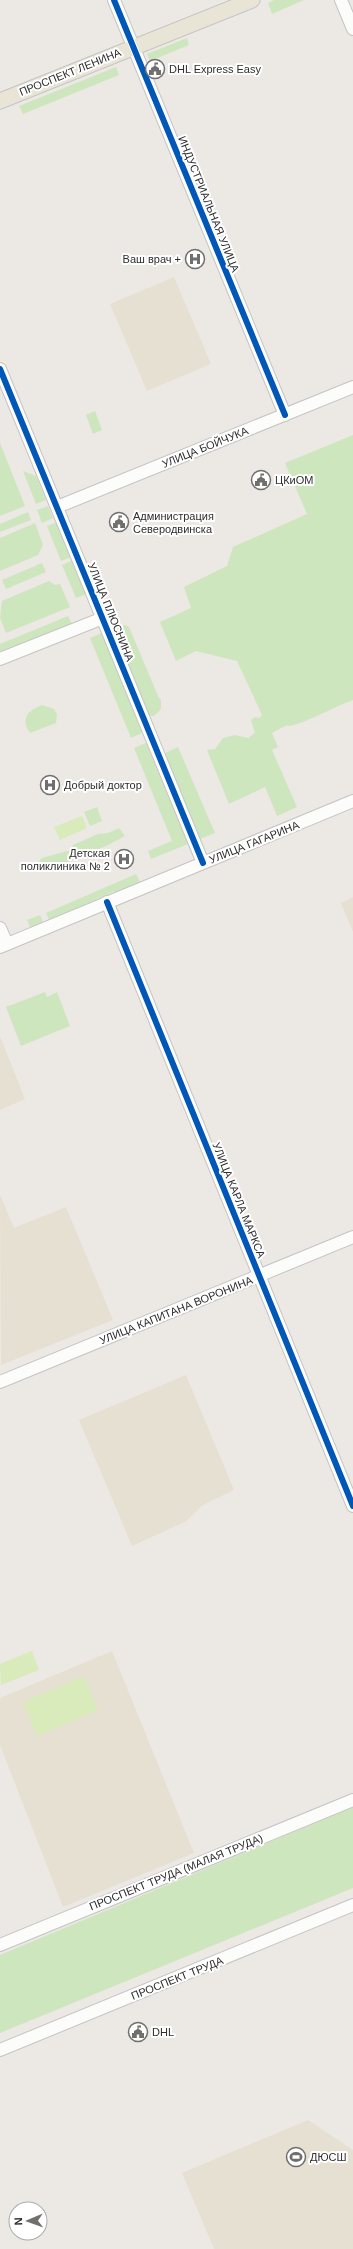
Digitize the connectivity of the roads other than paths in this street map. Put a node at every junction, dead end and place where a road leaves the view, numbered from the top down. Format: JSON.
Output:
{"nodes":[{"id":1,"x":114,"y":0,"type":"edge"},
{"id":2,"x":252,"y":0,"type":"edge"},
{"id":3,"x":341,"y":0,"type":"edge"},
{"id":4,"x":353,"y":29,"type":"edge"},
{"id":5,"x":134,"y":47,"type":"junction"},
{"id":6,"x":0,"y":100,"type":"edge"},
{"id":7,"x":0,"y":369,"type":"edge"},
{"id":8,"x":353,"y":387,"type":"edge"},
{"id":9,"x":285,"y":415,"type":"junction"},
{"id":10,"x":57,"y":508,"type":"junction"},
{"id":11,"x":103,"y":618,"type":"junction"},
{"id":12,"x":0,"y":659,"type":"edge"},
{"id":13,"x":353,"y":801,"type":"edge"},
{"id":14,"x":203,"y":863,"type":"junction"},
{"id":15,"x":107,"y":902,"type":"junction"},
{"id":16,"x":0,"y":928,"type":"edge"},
{"id":17,"x":3,"y":946,"type":"edge"},
{"id":18,"x":353,"y":1237,"type":"edge"},
{"id":19,"x":259,"y":1276,"type":"junction"},
{"id":20,"x":0,"y":1382,"type":"edge"},
{"id":21,"x":353,"y":1506,"type":"edge"},
{"id":22,"x":353,"y":1800,"type":"edge"},
{"id":23,"x":353,"y":1905,"type":"edge"},
{"id":24,"x":0,"y":1945,"type":"edge"},
{"id":25,"x":0,"y":2050,"type":"edge"}],
"edges":[{"from":1,"to":5,"type":"street","name":"ИНДУСТРИАЛЬНАЯ УЛИЦА"},
{"from":2,"to":5,"type":"main road","name":"ПРОСПЕКТ ЛЕНИНА"},
{"from":3,"to":4,"type":"street"},
{"from":5,"to":6,"type":"main road","name":"ПРОСПЕКТ ЛЕНИНА"},
{"from":5,"to":9,"type":"street","name":"ИНДУСТРИАЛЬНАЯ УЛИЦА"},
{"from":7,"to":10,"type":"street","name":"УЛИЦА ПЛЮСНИНА"},
{"from":8,"to":9,"type":"street","name":"УЛИЦА БОЙЧУКА"},
{"from":9,"to":10,"type":"street","name":"УЛИЦА БОЙЧУКА"},
{"from":10,"to":11,"type":"street","name":"УЛИЦА ПЛЮСНИНА"},
{"from":11,"to":12,"type":"street"},
{"from":11,"to":14,"type":"street","name":"УЛИЦА ПЛЮСНИНА"},
{"from":13,"to":14,"type":"street","name":"УЛИЦА ГАГАРИНА"},
{"from":14,"to":15,"type":"street","name":"УЛИЦА ГАГАРИНА"},
{"from":15,"to":17,"type":"street","name":"УЛИЦА ГАГАРИНА"},
{"from":15,"to":19,"type":"street","name":"УЛИЦА КАРЛА МАРКСА"},
{"from":16,"to":17,"type":"street"},
{"from":18,"to":19,"type":"street","name":"УЛИЦА КАПИТАНА ВОРОНИНА"},
{"from":19,"to":20,"type":"street","name":"УЛИЦА КАПИТАНА ВОРОНИНА"},
{"from":19,"to":21,"type":"street","name":"УЛИЦА КАРЛА МАРКСА"},
{"from":22,"to":24,"type":"street","name":"ПРОСПЕКТ ТРУДА (МАЛАЯ ТРУДА)"},
{"from":23,"to":25,"type":"street","name":"ПРОСПЕКТ ТРУДА"}]}
